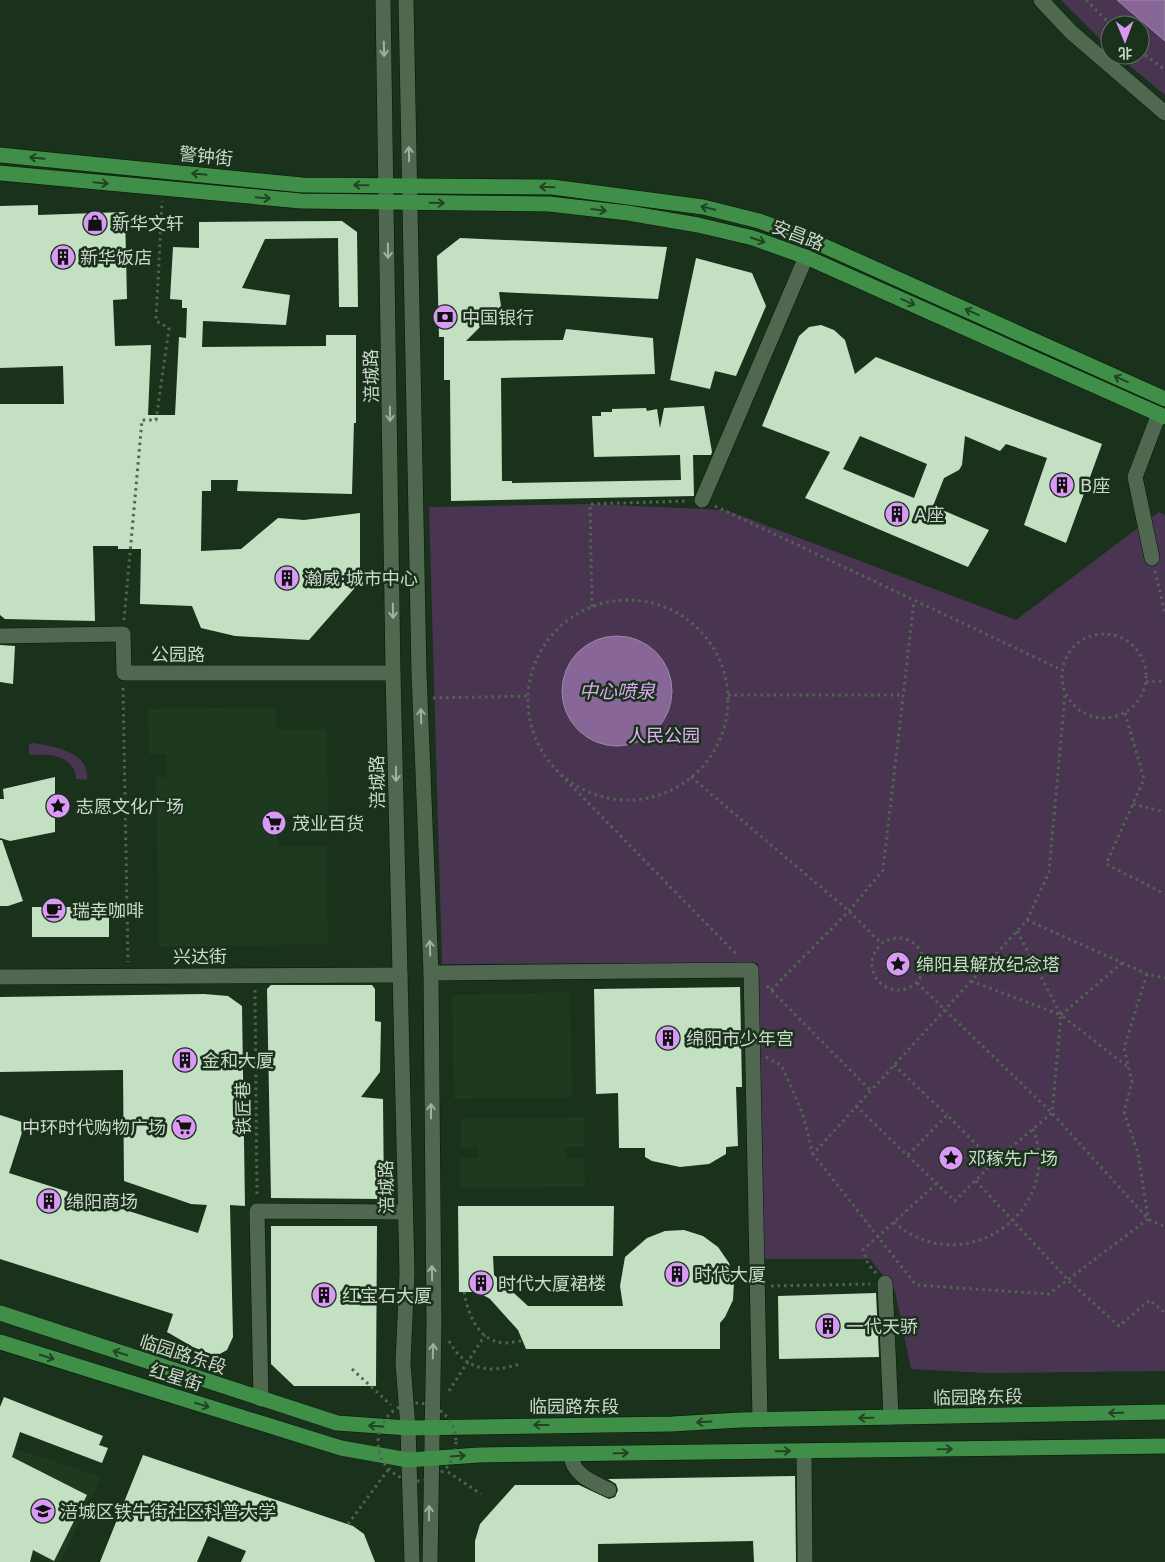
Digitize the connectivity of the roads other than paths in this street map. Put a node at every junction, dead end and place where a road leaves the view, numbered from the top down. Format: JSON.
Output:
{"nodes":[{"id":1,"x":383,"y":0,"type":"edge"},
{"id":2,"x":406,"y":0,"type":"edge"},
{"id":3,"x":1041,"y":0,"type":"edge"},
{"id":4,"x":1165,"y":113,"type":"edge"},
{"id":5,"x":0,"y":154,"type":"edge"},
{"id":6,"x":0,"y":172,"type":"edge"},
{"id":7,"x":410,"y":185,"type":"junction"},
{"id":8,"x":387,"y":186,"type":"junction"},
{"id":9,"x":388,"y":202,"type":"junction"},
{"id":10,"x":410,"y":203,"type":"junction"},
{"id":11,"x":806,"y":257,"type":"junction"},
{"id":12,"x":1165,"y":399,"type":"edge"},
{"id":13,"x":1162,"y":415,"type":"edge"},
{"id":14,"x":702,"y":500,"type":"road end"},
{"id":15,"x":1152,"y":558,"type":"road end"},
{"id":16,"x":0,"y":636,"type":"edge"},
{"id":17,"x":394,"y":673,"type":"junction"},
{"id":18,"x":431,"y":973,"type":"junction"},
{"id":19,"x":400,"y":975,"type":"junction"},
{"id":20,"x":0,"y":977,"type":"edge"},
{"id":21,"x":406,"y":1212,"type":"junction"},
{"id":22,"x":885,"y":1284,"type":"road end"},
{"id":23,"x":0,"y":1313,"type":"edge"},
{"id":24,"x":0,"y":1342,"type":"edge"},
{"id":25,"x":262,"y":1399,"type":"junction"},
{"id":26,"x":1165,"y":1412,"type":"edge"},
{"id":27,"x":891,"y":1418,"type":"junction"},
{"id":28,"x":760,"y":1420,"type":"junction"},
{"id":29,"x":431,"y":1427,"type":"junction"},
{"id":30,"x":408,"y":1428,"type":"junction"},
{"id":31,"x":1165,"y":1446,"type":"edge"},
{"id":32,"x":804,"y":1451,"type":"junction"},
{"id":33,"x":571,"y":1454,"type":"junction"},
{"id":34,"x":430,"y":1458,"type":"junction"},
{"id":35,"x":408,"y":1460,"type":"junction"},
{"id":36,"x":609,"y":1490,"type":"dead end"},
{"id":37,"x":412,"y":1562,"type":"edge"},
{"id":38,"x":430,"y":1562,"type":"edge"},
{"id":39,"x":805,"y":1562,"type":"edge"}],
"edges":[{"from":1,"to":8,"type":"street","name":"涪城路","one_way":true},
{"from":7,"to":2,"type":"street","one_way":true},
{"from":3,"to":4,"type":"street"},
{"from":8,"to":5,"type":"main road","name":"警钟街","one_way":true},
{"from":6,"to":9,"type":"main road","name":"警钟街","one_way":true},
{"from":7,"to":8,"type":"main road","name":"警钟街"},
{"from":7,"to":10,"type":"street"},
{"from":12,"to":7,"type":"main road","name":"安昌路","one_way":true},
{"from":8,"to":9,"type":"street","name":"涪城路"},
{"from":9,"to":10,"type":"main road","name":"安昌路"},
{"from":9,"to":17,"type":"street","name":"涪城路","one_way":true},
{"from":10,"to":11,"type":"main road","name":"安昌路","one_way":true},
{"from":18,"to":10,"type":"street","one_way":true},
{"from":11,"to":13,"type":"main road","name":"安昌路","one_way":true},
{"from":11,"to":14,"type":"street"},
{"from":13,"to":15,"type":"street"},
{"from":16,"to":17,"type":"street","name":"公园路"},
{"from":17,"to":19,"type":"street","name":"涪城路","one_way":true},
{"from":18,"to":28,"type":"street"},
{"from":29,"to":18,"type":"street","one_way":true},
{"from":19,"to":20,"type":"street","name":"兴达街"},
{"from":19,"to":21,"type":"street","name":"涪城路"},
{"from":21,"to":25,"type":"street"},
{"from":21,"to":30,"type":"street","name":"涪城路"},
{"from":22,"to":27,"type":"street"},
{"from":25,"to":23,"type":"main road","name":"临园路东段","one_way":true},
{"from":24,"to":35,"type":"main road","name":"红星街","one_way":true},
{"from":30,"to":25,"type":"main road","name":"临园路东段","one_way":true},
{"from":26,"to":27,"type":"main road","name":"临园路东段","one_way":true},
{"from":27,"to":28,"type":"main road","name":"临园路东段","one_way":true},
{"from":28,"to":29,"type":"main road","name":"临园路东段","one_way":true},
{"from":29,"to":30,"type":"main road","name":"临园路东段"},
{"from":29,"to":34,"type":"street"},
{"from":30,"to":35,"type":"street","name":"涪城路"},
{"from":32,"to":31,"type":"main road","name":"红星街","one_way":true},
{"from":33,"to":32,"type":"main road","name":"红星街","one_way":true},
{"from":32,"to":39,"type":"street"},
{"from":34,"to":33,"type":"main road","name":"红星街","one_way":true},
{"from":33,"to":36,"type":"street"},
{"from":34,"to":35,"type":"main road","name":"红星街"},
{"from":38,"to":34,"type":"street","one_way":true},
{"from":35,"to":37,"type":"street","name":"涪城路"}]}
